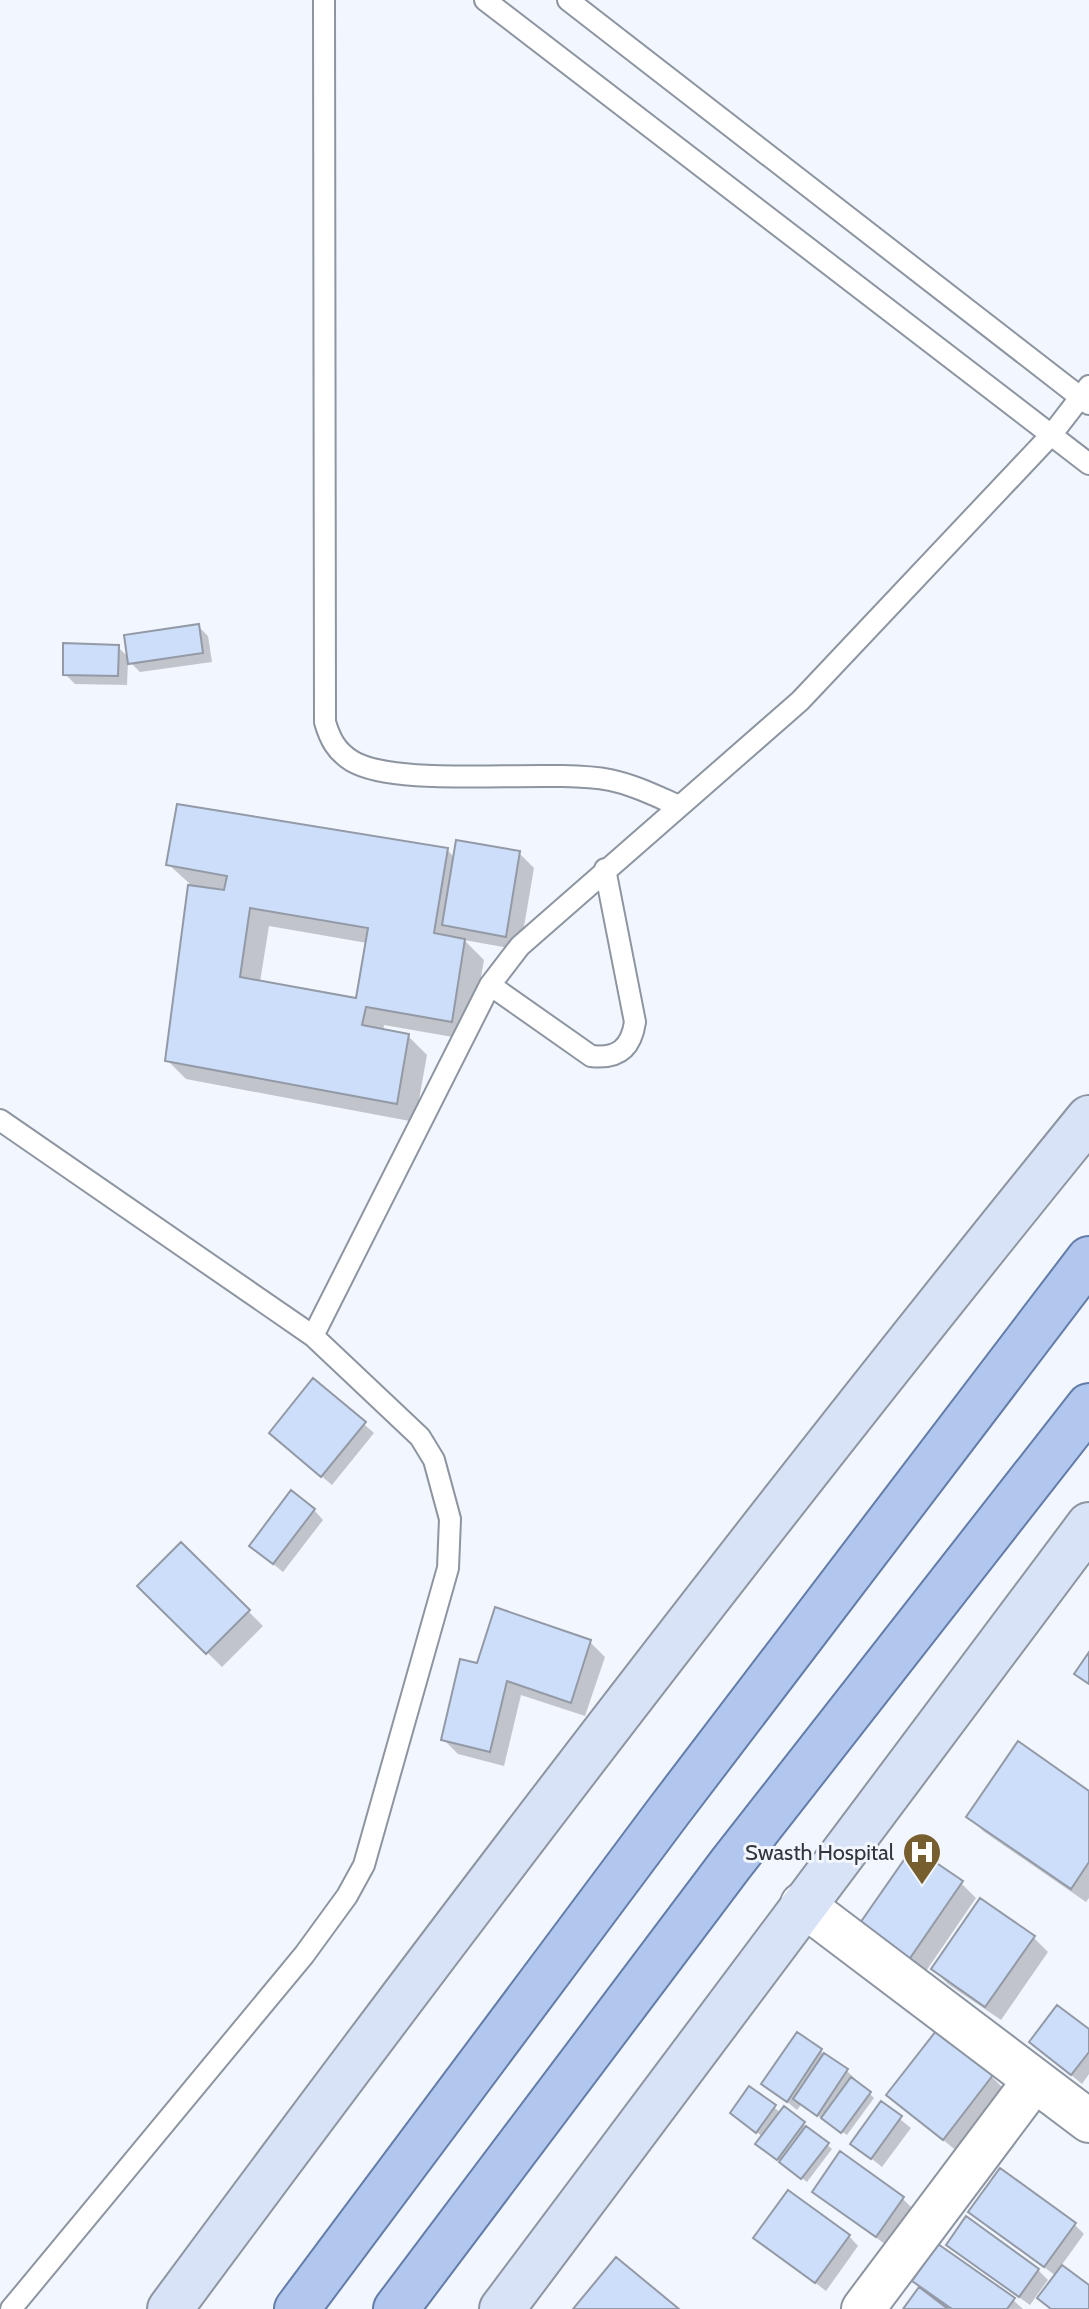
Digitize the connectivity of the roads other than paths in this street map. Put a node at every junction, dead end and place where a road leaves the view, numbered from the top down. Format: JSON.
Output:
{"nodes":[{"id":1,"x":324,"y":0,"type":"edge"},
{"id":2,"x":485,"y":0,"type":"edge"},
{"id":3,"x":568,"y":0,"type":"edge"},
{"id":4,"x":1086,"y":396,"type":"edge"},
{"id":5,"x":1052,"y":434,"type":"junction"},
{"id":6,"x":1089,"y":464,"type":"edge"},
{"id":7,"x":679,"y":806,"type":"junction"},
{"id":8,"x":605,"y":869,"type":"junction"},
{"id":9,"x":490,"y":985,"type":"junction"},
{"id":10,"x":1089,"y":1118,"type":"edge"},
{"id":11,"x":0,"y":1120,"type":"edge"},
{"id":12,"x":1089,"y":1259,"type":"edge"},
{"id":13,"x":313,"y":1336,"type":"junction"},
{"id":14,"x":1089,"y":1406,"type":"edge"},
{"id":15,"x":1089,"y":1525,"type":"edge"},
{"id":16,"x":802,"y":1904,"type":"junction"},
{"id":17,"x":1034,"y":2081,"type":"junction"},
{"id":18,"x":1089,"y":2121,"type":"edge"},
{"id":19,"x":11,"y":2309,"type":"edge"},
{"id":20,"x":170,"y":2309,"type":"edge"},
{"id":21,"x":297,"y":2309,"type":"edge"},
{"id":22,"x":396,"y":2309,"type":"edge"},
{"id":23,"x":502,"y":2309,"type":"edge"},
{"id":24,"x":863,"y":2309,"type":"edge"}],
"edges":[{"from":1,"to":7,"type":"lane"},
{"from":2,"to":5,"type":"lane"},
{"from":3,"to":4,"type":"lane"},
{"from":4,"to":5,"type":"lane"},
{"from":5,"to":6,"type":"lane"},
{"from":5,"to":7,"type":"lane"},
{"from":7,"to":8,"type":"lane"},
{"from":8,"to":9,"type":"lane"},
{"from":8,"to":9,"type":"lane"},
{"from":9,"to":13,"type":"lane"},
{"from":10,"to":20,"type":"street"},
{"from":11,"to":13,"type":"lane"},
{"from":12,"to":21,"type":"main road"},
{"from":13,"to":19,"type":"lane"},
{"from":14,"to":22,"type":"main road"},
{"from":15,"to":16,"type":"street"},
{"from":16,"to":17,"type":"street"},
{"from":16,"to":23,"type":"street"},
{"from":17,"to":18,"type":"street"},
{"from":17,"to":24,"type":"street"}]}
